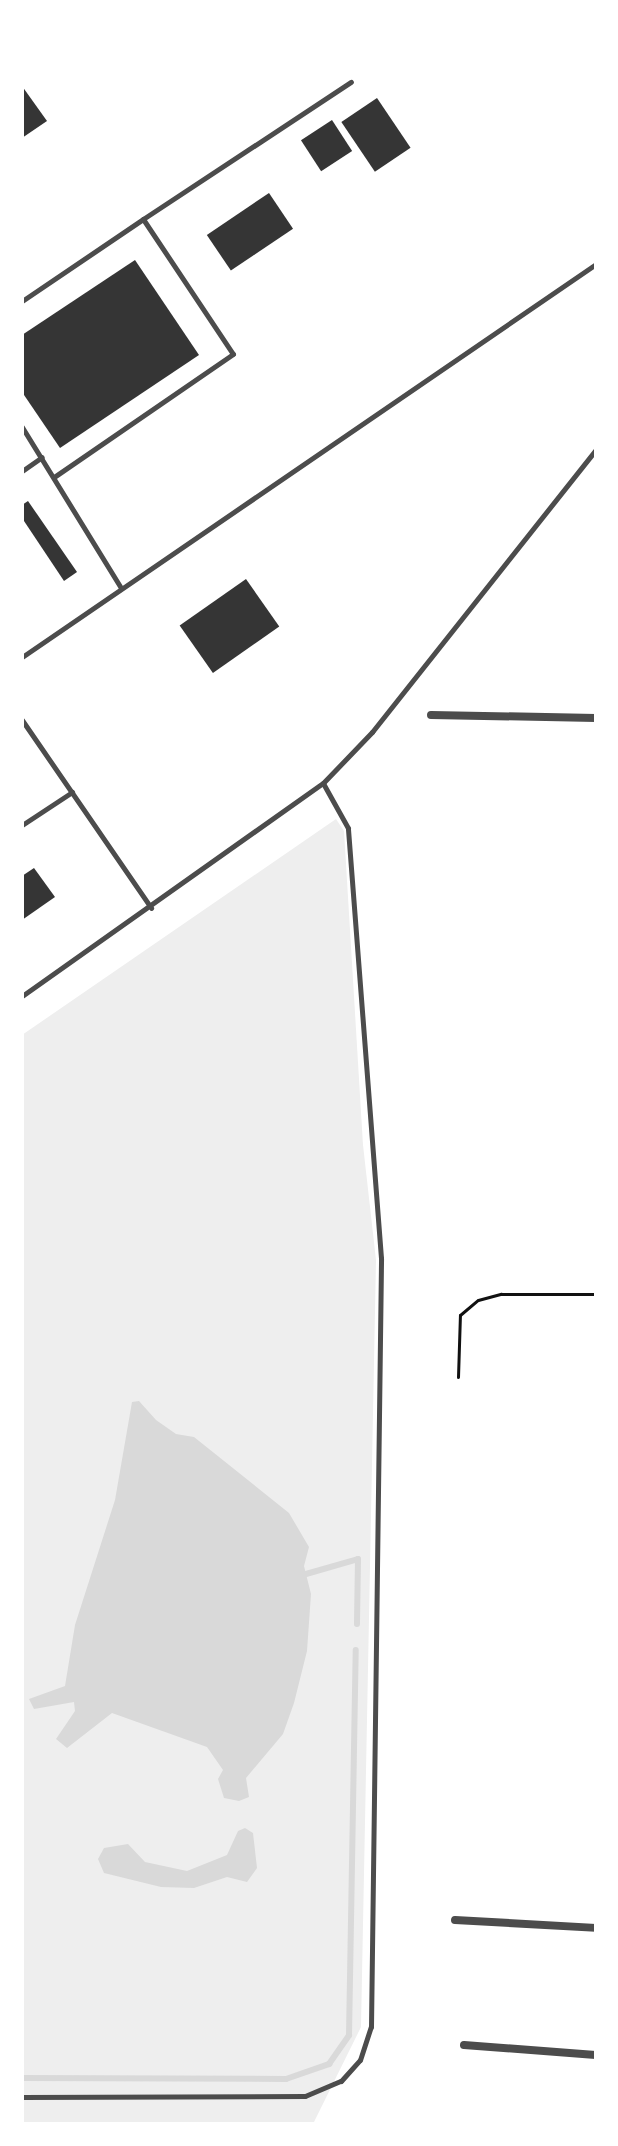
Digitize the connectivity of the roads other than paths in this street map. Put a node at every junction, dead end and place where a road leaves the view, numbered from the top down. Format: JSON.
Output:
{"nodes":[{"id":1,"x":351,"y":82,"type":"dead end"},
{"id":2,"x":143,"y":219,"type":"junction"},
{"id":3,"x":596,"y":264,"type":"edge"},
{"id":4,"x":22,"y":301,"type":"edge"},
{"id":5,"x":22,"y":427,"type":"edge"},
{"id":6,"x":596,"y":449,"type":"edge"},
{"id":7,"x":42,"y":457,"type":"junction"},
{"id":8,"x":22,"y":471,"type":"edge"},
{"id":9,"x":54,"y":477,"type":"junction"},
{"id":10,"x":121,"y":588,"type":"junction"},
{"id":11,"x":22,"y":657,"type":"edge"},
{"id":12,"x":431,"y":715,"type":"dead end"},
{"id":13,"x":596,"y":718,"type":"edge"},
{"id":14,"x":22,"y":720,"type":"edge"},
{"id":15,"x":323,"y":783,"type":"junction"},
{"id":16,"x":72,"y":792,"type":"junction"},
{"id":17,"x":22,"y":825,"type":"edge"},
{"id":18,"x":151,"y":908,"type":"junction"},
{"id":19,"x":22,"y":996,"type":"edge"},
{"id":20,"x":455,"y":1920,"type":"dead end"},
{"id":21,"x":596,"y":1928,"type":"edge"},
{"id":22,"x":464,"y":2045,"type":"dead end"},
{"id":23,"x":596,"y":2055,"type":"edge"},
{"id":24,"x":22,"y":2097,"type":"edge"}],
"edges":[{"from":1,"to":2,"type":"lane"},
{"from":2,"to":4,"type":"lane"},
{"from":2,"to":9,"type":"lane"},
{"from":3,"to":10,"type":"lane"},
{"from":5,"to":7,"type":"lane"},
{"from":6,"to":15,"type":"lane"},
{"from":7,"to":8,"type":"lane"},
{"from":7,"to":9,"type":"lane"},
{"from":9,"to":10,"type":"lane"},
{"from":10,"to":11,"type":"lane"},
{"from":12,"to":13,"type":"street"},
{"from":14,"to":16,"type":"lane"},
{"from":15,"to":18,"type":"lane"},
{"from":15,"to":24,"type":"lane"},
{"from":16,"to":17,"type":"lane"},
{"from":16,"to":18,"type":"lane"},
{"from":18,"to":19,"type":"lane"},
{"from":20,"to":21,"type":"street"},
{"from":22,"to":23,"type":"street"}]}
